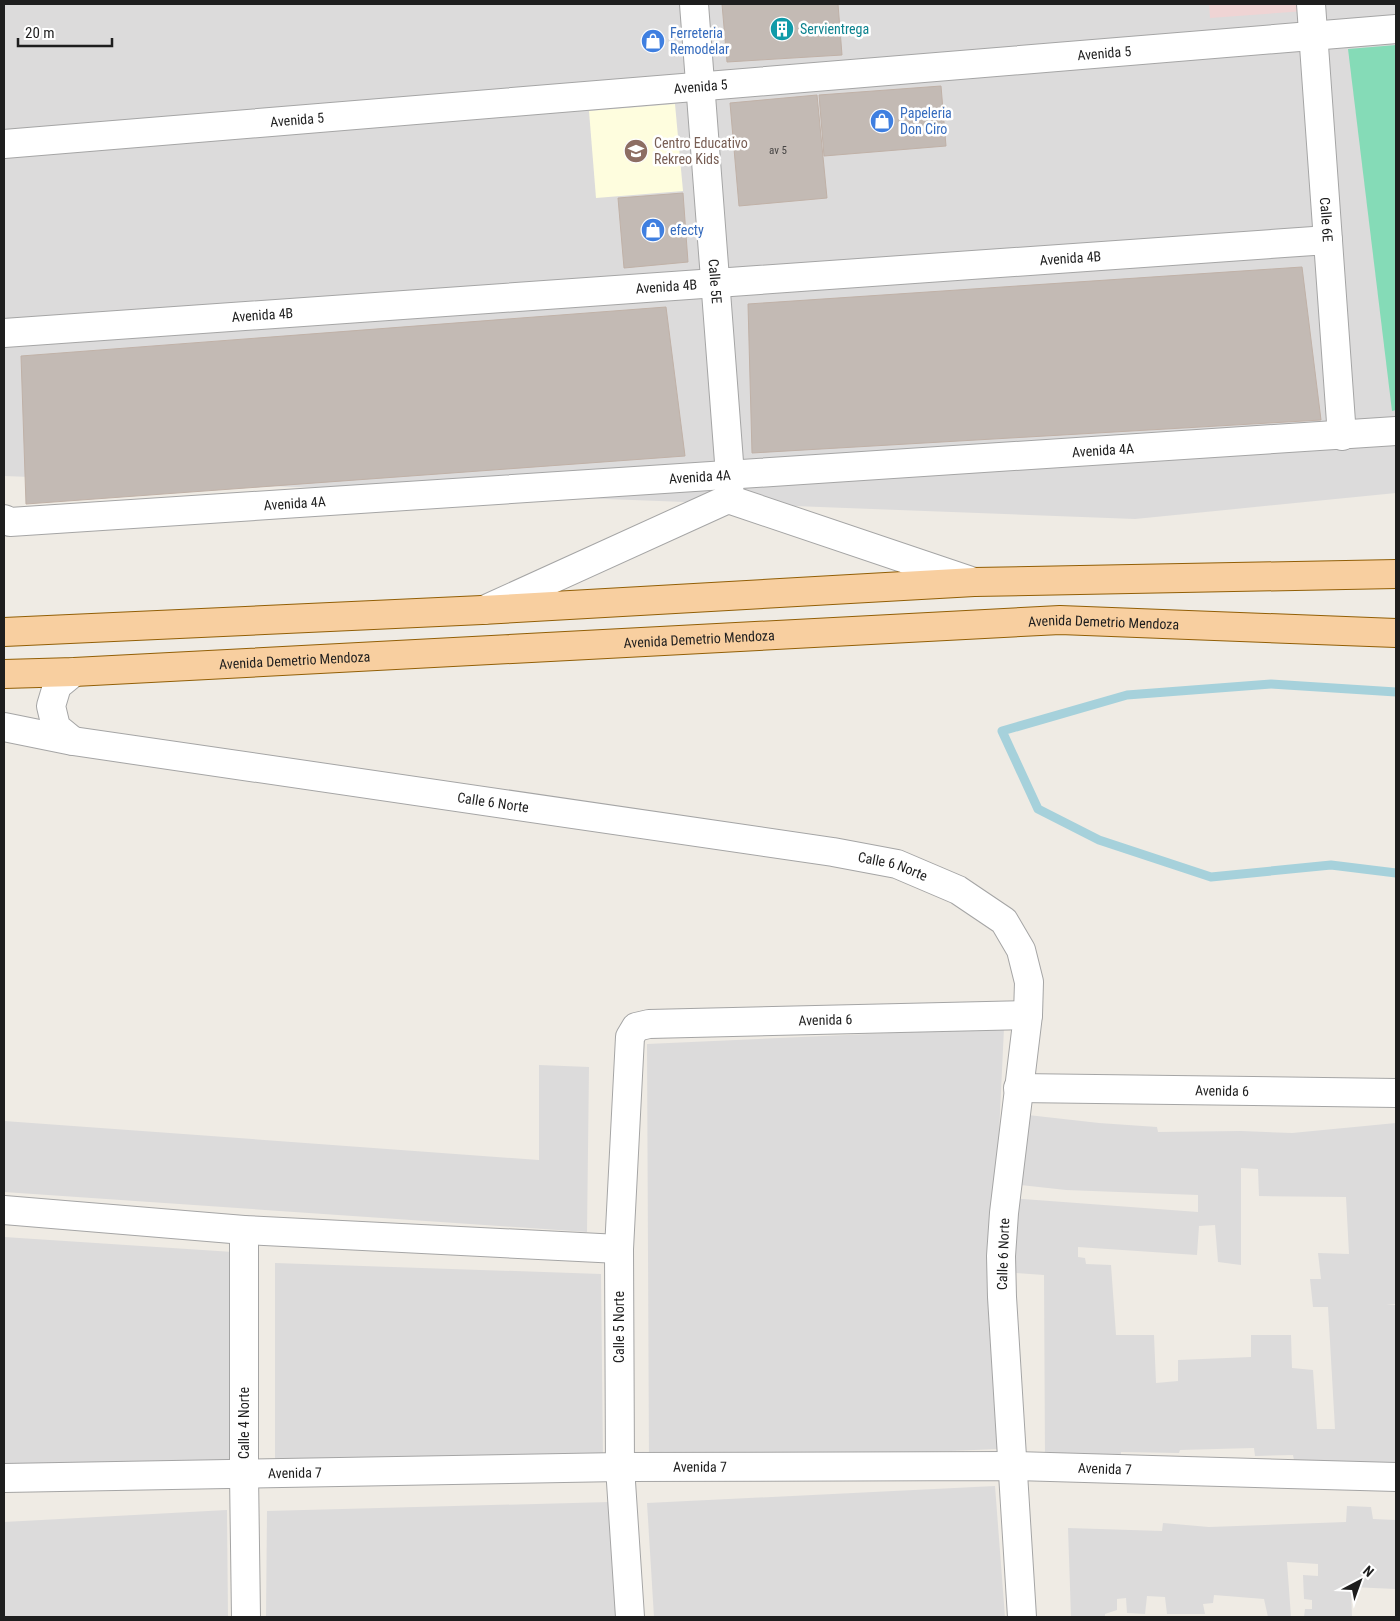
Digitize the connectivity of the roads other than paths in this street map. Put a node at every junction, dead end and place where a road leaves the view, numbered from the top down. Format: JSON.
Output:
{"nodes":[{"id":1,"x":694,"y":4,"type":"edge"},
{"id":2,"x":1311,"y":4,"type":"edge"},
{"id":3,"x":1396,"y":29,"type":"edge"},
{"id":4,"x":1314,"y":36,"type":"junction"},
{"id":5,"x":701,"y":86,"type":"junction"},
{"id":6,"x":4,"y":144,"type":"edge"},
{"id":7,"x":1328,"y":240,"type":"junction"},
{"id":8,"x":715,"y":283,"type":"junction"},
{"id":9,"x":4,"y":333,"type":"edge"},
{"id":10,"x":1396,"y":431,"type":"edge"},
{"id":11,"x":1342,"y":436,"type":"junction"},
{"id":12,"x":729,"y":487,"type":"junction"},
{"id":13,"x":4,"y":518,"type":"edge"},
{"id":14,"x":1396,"y":574,"type":"edge"},
{"id":15,"x":974,"y":582,"type":"junction"},
{"id":16,"x":482,"y":610,"type":"junction"},
{"id":17,"x":4,"y":632,"type":"edge"},
{"id":18,"x":1396,"y":633,"type":"edge"},
{"id":19,"x":74,"y":672,"type":"junction"},
{"id":20,"x":4,"y":674,"type":"edge"},
{"id":21,"x":4,"y":727,"type":"edge"},
{"id":22,"x":73,"y":742,"type":"junction"},
{"id":23,"x":1028,"y":1015,"type":"junction"},
{"id":24,"x":630,"y":1037,"type":"joint"},
{"id":25,"x":1018,"y":1088,"type":"junction"},
{"id":26,"x":1396,"y":1093,"type":"edge"},
{"id":27,"x":4,"y":1210,"type":"edge"},
{"id":28,"x":244,"y":1230,"type":"junction"},
{"id":29,"x":619,"y":1249,"type":"junction"},
{"id":30,"x":1012,"y":1466,"type":"junction"},
{"id":31,"x":620,"y":1467,"type":"junction"},
{"id":32,"x":244,"y":1474,"type":"junction"},
{"id":33,"x":1396,"y":1477,"type":"edge"},
{"id":34,"x":4,"y":1478,"type":"edge"},
{"id":35,"x":246,"y":1617,"type":"edge"},
{"id":36,"x":630,"y":1617,"type":"edge"},
{"id":37,"x":1022,"y":1617,"type":"edge"}],
"edges":[{"from":1,"to":5,"type":"street","name":"Calle 5E"},
{"from":2,"to":4,"type":"street","name":"Calle 6E"},
{"from":3,"to":4,"type":"street","name":"Avenida 5"},
{"from":4,"to":5,"type":"street","name":"Avenida 5"},
{"from":4,"to":7,"type":"street","name":"Calle 6E"},
{"from":5,"to":6,"type":"street","name":"Avenida 5"},
{"from":5,"to":8,"type":"street","name":"Calle 5E"},
{"from":7,"to":8,"type":"street","name":"Avenida 4B"},
{"from":7,"to":11,"type":"street","name":"Calle 6E"},
{"from":8,"to":9,"type":"street","name":"Avenida 4B"},
{"from":8,"to":12,"type":"street","name":"Calle 5E"},
{"from":10,"to":11,"type":"street","name":"Avenida 4A"},
{"from":11,"to":12,"type":"street","name":"Avenida 4A"},
{"from":12,"to":13,"type":"street","name":"Avenida 4A"},
{"from":12,"to":15,"type":"street"},
{"from":12,"to":16,"type":"street"},
{"from":14,"to":15,"type":"main road"},
{"from":15,"to":16,"type":"main road"},
{"from":16,"to":17,"type":"main road"},
{"from":18,"to":19,"type":"main road","name":"Avenida Demetrio Mendoza"},
{"from":19,"to":20,"type":"main road","name":"Avenida Demetrio Mendoza"},
{"from":19,"to":22,"type":"street"},
{"from":21,"to":22,"type":"street","name":"Calle 6 Norte"},
{"from":22,"to":23,"type":"street","name":"Calle 6 Norte"},
{"from":23,"to":24,"type":"street","name":"Avenida 6"},
{"from":23,"to":25,"type":"street","name":"Calle 6 Norte"},
{"from":24,"to":29,"type":"street","name":"Calle 5 Norte"},
{"from":25,"to":26,"type":"street","name":"Avenida 6"},
{"from":25,"to":30,"type":"street","name":"Calle 6 Norte"},
{"from":27,"to":28,"type":"street"},
{"from":28,"to":29,"type":"street"},
{"from":28,"to":32,"type":"street","name":"Calle 4 Norte"},
{"from":29,"to":31,"type":"street","name":"Calle 5 Norte"},
{"from":30,"to":31,"type":"street","name":"Avenida 7"},
{"from":30,"to":33,"type":"street","name":"Avenida 7"},
{"from":30,"to":37,"type":"street","name":"Calle 6 Norte"},
{"from":31,"to":32,"type":"street","name":"Avenida 7"},
{"from":31,"to":36,"type":"street","name":"Calle 5 Norte"},
{"from":32,"to":34,"type":"street","name":"Avenida 7"},
{"from":32,"to":35,"type":"street","name":"Calle 4 Norte"}]}
